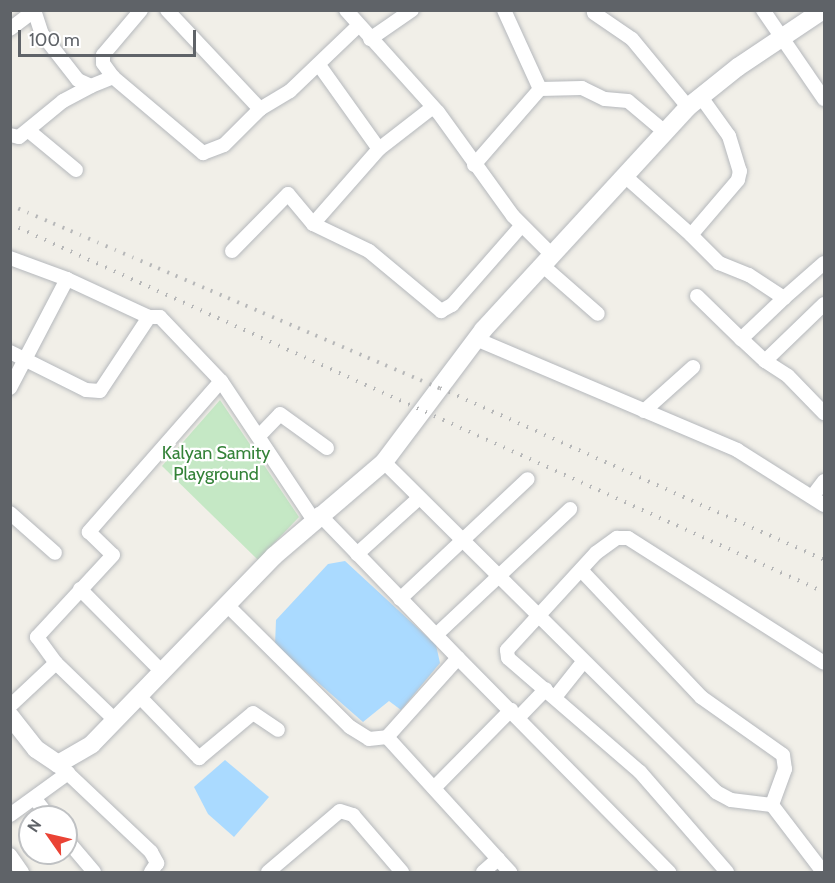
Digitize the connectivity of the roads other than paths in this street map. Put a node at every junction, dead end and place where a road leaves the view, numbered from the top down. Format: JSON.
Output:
{"nodes":[{"id":1,"x":141,"y":10,"type":"edge"},
{"id":2,"x":167,"y":10,"type":"edge"},
{"id":3,"x":345,"y":10,"type":"edge"},
{"id":4,"x":412,"y":10,"type":"edge"},
{"id":5,"x":504,"y":10,"type":"edge"},
{"id":6,"x":763,"y":10,"type":"edge"},
{"id":7,"x":34,"y":11,"type":"edge"},
{"id":8,"x":816,"y":12,"type":"edge"},
{"id":9,"x":594,"y":13,"type":"dead end"},
{"id":10,"x":358,"y":26,"type":"junction"},
{"id":11,"x":10,"y":29,"type":"edge"},
{"id":12,"x":784,"y":35,"type":"junction"},
{"id":13,"x":370,"y":39,"type":"junction"},
{"id":14,"x":319,"y":65,"type":"junction"},
{"id":15,"x":113,"y":76,"type":"junction"},
{"id":16,"x":91,"y":86,"type":"junction"},
{"id":17,"x":540,"y":89,"type":"junction"},
{"id":18,"x":825,"y":99,"type":"edge"},
{"id":19,"x":694,"y":102,"type":"junction"},
{"id":20,"x":433,"y":107,"type":"junction"},
{"id":21,"x":260,"y":109,"type":"junction"},
{"id":22,"x":29,"y":131,"type":"junction"},
{"id":23,"x":666,"y":133,"type":"junction"},
{"id":24,"x":10,"y":135,"type":"edge"},
{"id":25,"x":379,"y":150,"type":"junction"},
{"id":26,"x":474,"y":165,"type":"junction"},
{"id":27,"x":76,"y":170,"type":"dead end"},
{"id":28,"x":626,"y":177,"type":"junction"},
{"id":29,"x":312,"y":224,"type":"junction"},
{"id":30,"x":522,"y":225,"type":"junction"},
{"id":31,"x":691,"y":235,"type":"junction"},
{"id":32,"x":232,"y":251,"type":"dead end"},
{"id":33,"x":10,"y":258,"type":"edge"},
{"id":34,"x":547,"y":260,"type":"junction"},
{"id":35,"x":825,"y":263,"type":"edge"},
{"id":36,"x":67,"y":279,"type":"junction"},
{"id":37,"x":697,"y":296,"type":"dead end"},
{"id":38,"x":784,"y":298,"type":"junction"},
{"id":39,"x":825,"y":304,"type":"edge"},
{"id":40,"x":598,"y":314,"type":"dead end"},
{"id":41,"x":149,"y":317,"type":"junction"},
{"id":42,"x":476,"y":339,"type":"junction"},
{"id":43,"x":741,"y":339,"type":"junction"},
{"id":44,"x":10,"y":352,"type":"edge"},
{"id":45,"x":26,"y":360,"type":"junction"},
{"id":46,"x":765,"y":361,"type":"junction"},
{"id":47,"x":693,"y":367,"type":"dead end"},
{"id":48,"x":221,"y":381,"type":"junction"},
{"id":49,"x":10,"y":388,"type":"edge"},
{"id":50,"x":644,"y":411,"type":"junction"},
{"id":51,"x":825,"y":413,"type":"edge"},
{"id":52,"x":259,"y":436,"type":"junction"},
{"id":53,"x":327,"y":448,"type":"dead end"},
{"id":54,"x":384,"y":462,"type":"junction"},
{"id":55,"x":528,"y":478,"type":"dead end"},
{"id":56,"x":825,"y":481,"type":"edge"},
{"id":57,"x":419,"y":498,"type":"junction"},
{"id":58,"x":812,"y":498,"type":"junction"},
{"id":59,"x":825,"y":505,"type":"edge"},
{"id":60,"x":570,"y":509,"type":"dead end"},
{"id":61,"x":10,"y":513,"type":"edge"},
{"id":62,"x":316,"y":517,"type":"junction"},
{"id":63,"x":464,"y":539,"type":"junction"},
{"id":64,"x":55,"y":552,"type":"dead end"},
{"id":65,"x":357,"y":554,"type":"junction"},
{"id":66,"x":581,"y":570,"type":"junction"},
{"id":67,"x":500,"y":578,"type":"junction"},
{"id":68,"x":80,"y":589,"type":"junction"},
{"id":69,"x":400,"y":599,"type":"junction"},
{"id":70,"x":227,"y":605,"type":"junction"},
{"id":71,"x":539,"y":616,"type":"junction"},
{"id":72,"x":436,"y":635,"type":"junction"},
{"id":73,"x":458,"y":658,"type":"junction"},
{"id":74,"x":583,"y":662,"type":"junction"},
{"id":75,"x":56,"y":663,"type":"junction"},
{"id":76,"x":825,"y":663,"type":"edge"},
{"id":77,"x":162,"y":672,"type":"junction"},
{"id":78,"x":551,"y":692,"type":"junction"},
{"id":79,"x":138,"y":695,"type":"junction"},
{"id":80,"x":10,"y":706,"type":"edge"},
{"id":81,"x":514,"y":714,"type":"junction"},
{"id":82,"x":10,"y":716,"type":"edge"},
{"id":83,"x":115,"y":720,"type":"junction"},
{"id":84,"x":278,"y":730,"type":"dead end"},
{"id":85,"x":387,"y":738,"type":"junction"},
{"id":86,"x":63,"y":768,"type":"junction"},
{"id":87,"x":434,"y":788,"type":"junction"},
{"id":88,"x":35,"y":799,"type":"junction"},
{"id":89,"x":39,"y":805,"type":"edge"},
{"id":90,"x":772,"y":805,"type":"junction"},
{"id":91,"x":10,"y":815,"type":"edge"},
{"id":92,"x":78,"y":854,"type":"edge"},
{"id":93,"x":10,"y":855,"type":"edge"},
{"id":94,"x":498,"y":859,"type":"junction"},
{"id":95,"x":269,"y":872,"type":"edge"},
{"id":96,"x":22,"y":873,"type":"edge"},
{"id":97,"x":94,"y":873,"type":"edge"},
{"id":98,"x":151,"y":873,"type":"edge"},
{"id":99,"x":402,"y":873,"type":"edge"},
{"id":100,"x":483,"y":873,"type":"edge"},
{"id":101,"x":510,"y":873,"type":"edge"},
{"id":102,"x":669,"y":873,"type":"edge"},
{"id":103,"x":728,"y":873,"type":"edge"},
{"id":104,"x":823,"y":873,"type":"edge"}],
"edges":[{"from":1,"to":15,"type":"street"},
{"from":2,"to":21,"type":"street"},
{"from":3,"to":10,"type":"street"},
{"from":4,"to":13,"type":"street"},
{"from":5,"to":17,"type":"street"},
{"from":6,"to":12,"type":"street"},
{"from":7,"to":11,"type":"street"},
{"from":7,"to":16,"type":"street"},
{"from":8,"to":12,"type":"street"},
{"from":9,"to":19,"type":"street"},
{"from":10,"to":13,"type":"street"},
{"from":10,"to":14,"type":"street"},
{"from":12,"to":18,"type":"street"},
{"from":12,"to":19,"type":"street"},
{"from":13,"to":20,"type":"street"},
{"from":14,"to":21,"type":"street"},
{"from":14,"to":25,"type":"street"},
{"from":15,"to":16,"type":"street"},
{"from":15,"to":21,"type":"street"},
{"from":16,"to":22,"type":"street"},
{"from":17,"to":23,"type":"street"},
{"from":17,"to":26,"type":"street"},
{"from":19,"to":23,"type":"street"},
{"from":19,"to":31,"type":"street"},
{"from":20,"to":25,"type":"street"},
{"from":20,"to":26,"type":"street"},
{"from":22,"to":24,"type":"street"},
{"from":22,"to":27,"type":"street"},
{"from":23,"to":28,"type":"street"},
{"from":25,"to":29,"type":"street"},
{"from":26,"to":30,"type":"street"},
{"from":28,"to":31,"type":"street"},
{"from":28,"to":34,"type":"street"},
{"from":29,"to":30,"type":"street"},
{"from":29,"to":32,"type":"street"},
{"from":30,"to":34,"type":"street"},
{"from":31,"to":38,"type":"street"},
{"from":33,"to":36,"type":"street"},
{"from":34,"to":40,"type":"street"},
{"from":34,"to":42,"type":"street"},
{"from":35,"to":38,"type":"street"},
{"from":36,"to":41,"type":"street"},
{"from":36,"to":45,"type":"street"},
{"from":37,"to":43,"type":"street"},
{"from":38,"to":43,"type":"street"},
{"from":39,"to":46,"type":"street"},
{"from":41,"to":45,"type":"street"},
{"from":41,"to":48,"type":"street"},
{"from":42,"to":50,"type":"street"},
{"from":42,"to":54,"type":"street"},
{"from":43,"to":46,"type":"street"},
{"from":44,"to":45,"type":"street"},
{"from":45,"to":49,"type":"street"},
{"from":46,"to":51,"type":"street"},
{"from":47,"to":50,"type":"street"},
{"from":48,"to":52,"type":"street"},
{"from":48,"to":68,"type":"street"},
{"from":50,"to":58,"type":"street"},
{"from":52,"to":53,"type":"street"},
{"from":52,"to":62,"type":"street"},
{"from":54,"to":57,"type":"street"},
{"from":54,"to":62,"type":"street"},
{"from":55,"to":63,"type":"street"},
{"from":56,"to":58,"type":"street"},
{"from":57,"to":63,"type":"street"},
{"from":57,"to":65,"type":"street"},
{"from":58,"to":59,"type":"street"},
{"from":60,"to":67,"type":"street"},
{"from":61,"to":64,"type":"street"},
{"from":62,"to":65,"type":"street"},
{"from":62,"to":70,"type":"street"},
{"from":63,"to":67,"type":"street"},
{"from":63,"to":69,"type":"street"},
{"from":65,"to":69,"type":"street"},
{"from":66,"to":71,"type":"street"},
{"from":66,"to":76,"type":"street"},
{"from":66,"to":90,"type":"street"},
{"from":67,"to":71,"type":"street"},
{"from":67,"to":72,"type":"street"},
{"from":68,"to":75,"type":"street"},
{"from":68,"to":77,"type":"street"},
{"from":69,"to":72,"type":"street"},
{"from":70,"to":77,"type":"street"},
{"from":70,"to":85,"type":"street"},
{"from":71,"to":74,"type":"street"},
{"from":71,"to":78,"type":"street"},
{"from":72,"to":73,"type":"street"},
{"from":73,"to":81,"type":"street"},
{"from":73,"to":85,"type":"street"},
{"from":74,"to":78,"type":"street"},
{"from":74,"to":90,"type":"street"},
{"from":75,"to":80,"type":"street"},
{"from":75,"to":83,"type":"street"},
{"from":77,"to":79,"type":"street"},
{"from":78,"to":81,"type":"street"},
{"from":78,"to":103,"type":"street"},
{"from":79,"to":83,"type":"street"},
{"from":79,"to":84,"type":"street"},
{"from":81,"to":87,"type":"street"},
{"from":81,"to":102,"type":"street"},
{"from":82,"to":86,"type":"street"},
{"from":83,"to":86,"type":"street"},
{"from":85,"to":87,"type":"street"},
{"from":86,"to":88,"type":"street"},
{"from":86,"to":98,"type":"street"},
{"from":87,"to":94,"type":"street"},
{"from":88,"to":89,"type":"street"},
{"from":88,"to":91,"type":"street"},
{"from":90,"to":104,"type":"street"},
{"from":92,"to":97,"type":"street"},
{"from":93,"to":96,"type":"street"},
{"from":94,"to":100,"type":"street"},
{"from":94,"to":101,"type":"street"},
{"from":95,"to":99,"type":"street"}]}
